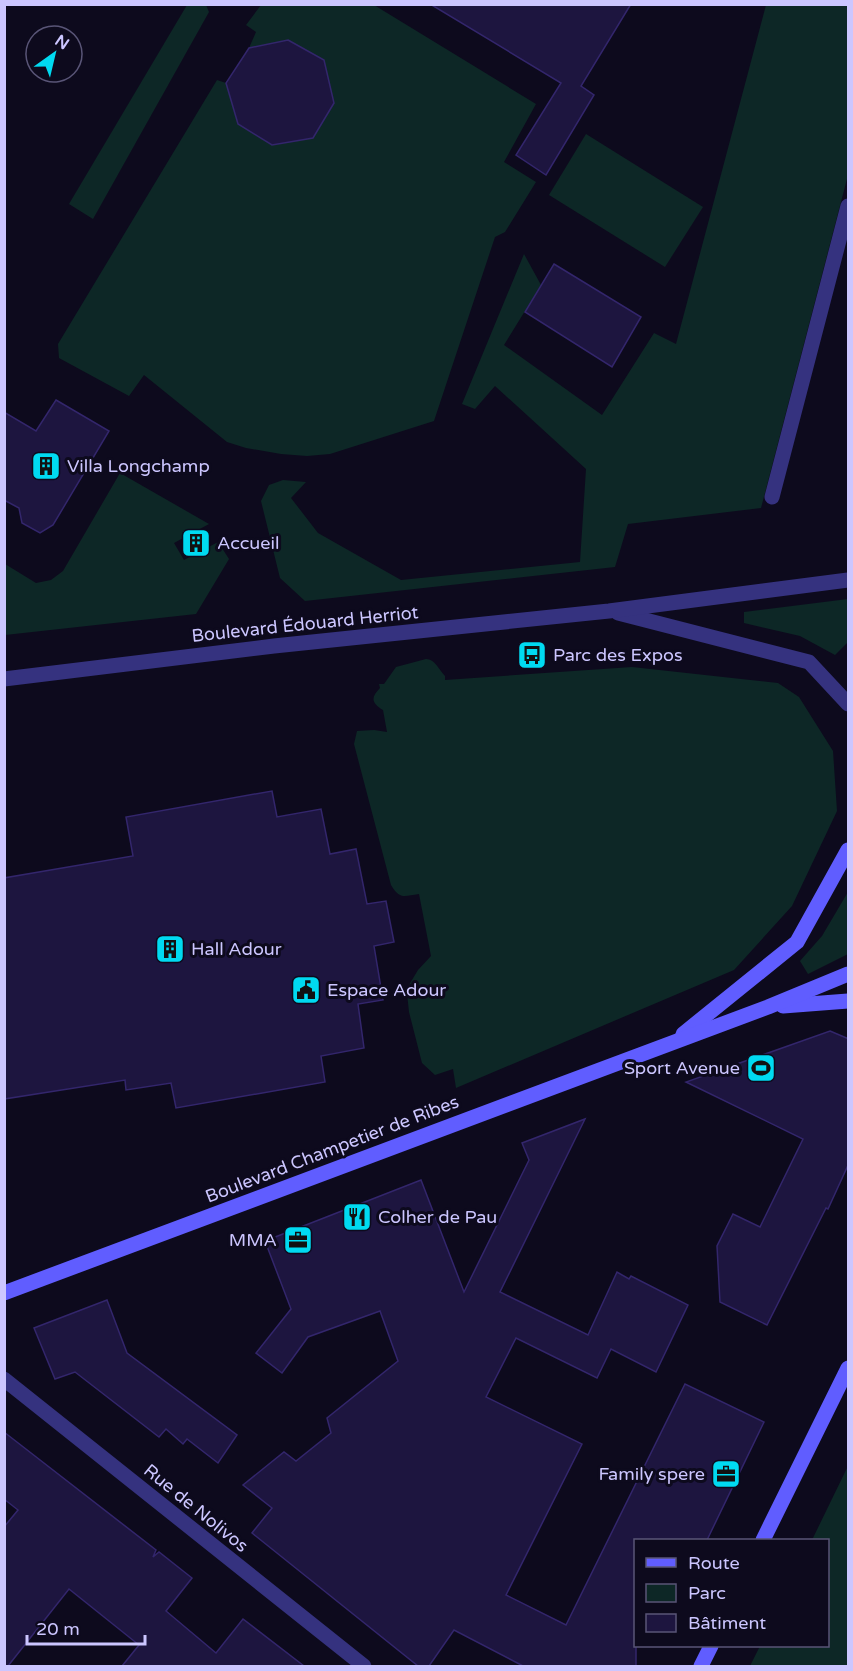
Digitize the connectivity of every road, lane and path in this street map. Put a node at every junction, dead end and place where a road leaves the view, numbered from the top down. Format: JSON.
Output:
{"nodes":[{"id":1,"x":849,"y":206,"type":"edge"},
{"id":2,"x":772,"y":497,"type":"dead end"},
{"id":3,"x":849,"y":580,"type":"edge"},
{"id":4,"x":609,"y":611,"type":"junction"},
{"id":5,"x":4,"y":679,"type":"edge"},
{"id":6,"x":849,"y":704,"type":"edge"},
{"id":7,"x":849,"y":850,"type":"edge"},
{"id":8,"x":849,"y":974,"type":"edge"},
{"id":9,"x":849,"y":1001,"type":"edge"},
{"id":10,"x":768,"y":1007,"type":"junction"},
{"id":11,"x":674,"y":1041,"type":"junction"},
{"id":12,"x":4,"y":1293,"type":"edge"},
{"id":13,"x":849,"y":1368,"type":"edge"},
{"id":14,"x":4,"y":1379,"type":"edge"},
{"id":15,"x":764,"y":1539,"type":"edge"},
{"id":16,"x":710,"y":1647,"type":"edge"},
{"id":17,"x":364,"y":1666,"type":"edge"},
{"id":18,"x":701,"y":1666,"type":"edge"}],
"edges":[{"from":1,"to":2,"type":"street"},
{"from":3,"to":4,"type":"street","name":"Boulevard Édouard Herriot"},
{"from":4,"to":5,"type":"street","name":"Boulevard Édouard Herriot"},
{"from":4,"to":6,"type":"street","name":"Boulevard Édouard Herriot"},
{"from":7,"to":11,"type":"main road","name":"Boulevard Champetier de Ribes"},
{"from":8,"to":10,"type":"main road","name":"Boulevard Champetier de Ribes"},
{"from":9,"to":10,"type":"main road"},
{"from":10,"to":11,"type":"main road","name":"Boulevard Champetier de Ribes"},
{"from":11,"to":12,"type":"main road","name":"Boulevard Champetier de Ribes"},
{"from":13,"to":15,"type":"main road"},
{"from":14,"to":17,"type":"street","name":"Rue de Nolivos"},
{"from":16,"to":18,"type":"main road"}]}
